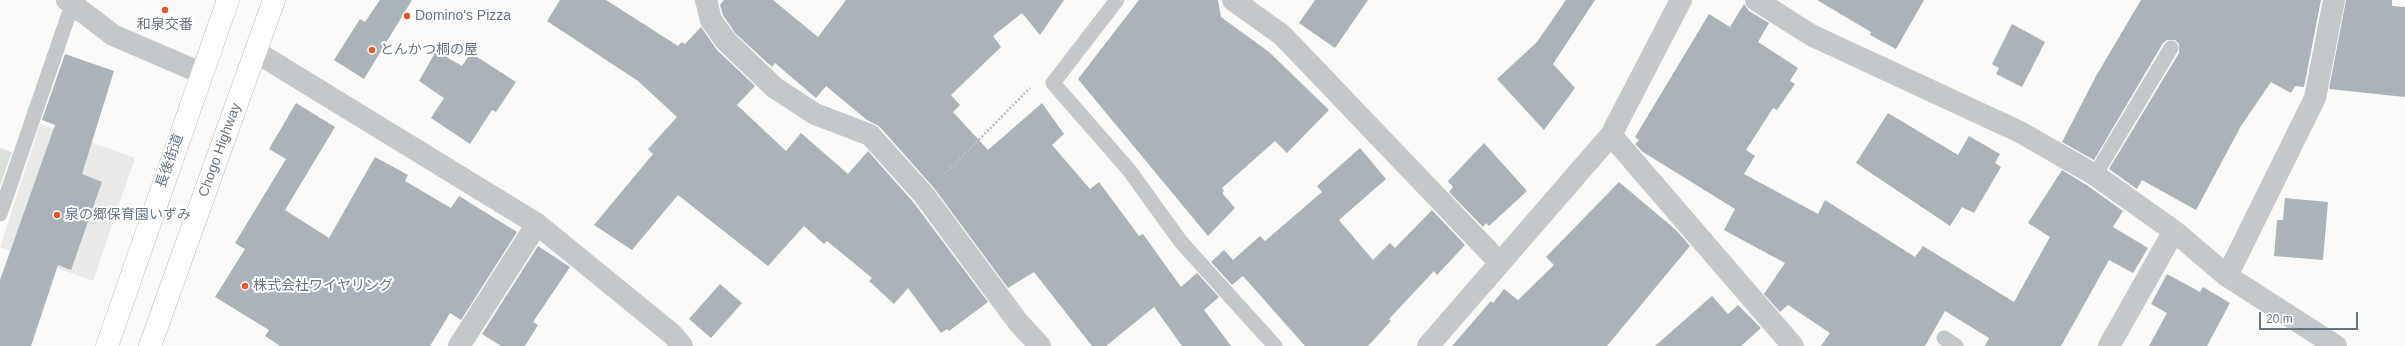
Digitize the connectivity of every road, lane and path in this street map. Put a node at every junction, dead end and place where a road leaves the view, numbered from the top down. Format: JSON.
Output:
{"nodes":[{"id":1,"x":228,"y":0,"type":"edge"},
{"id":2,"x":274,"y":0,"type":"edge"},
{"id":3,"x":706,"y":0,"type":"edge"},
{"id":4,"x":1117,"y":0,"type":"edge"},
{"id":5,"x":1233,"y":0,"type":"edge"},
{"id":6,"x":1681,"y":0,"type":"edge"},
{"id":7,"x":1756,"y":0,"type":"edge"},
{"id":8,"x":2334,"y":0,"type":"edge"},
{"id":9,"x":69,"y":2,"type":"edge"},
{"id":10,"x":2171,"y":48,"type":"dead end"},
{"id":11,"x":256,"y":52,"type":"junction"},
{"id":12,"x":201,"y":73,"type":"junction"},
{"id":13,"x":1053,"y":83,"type":"junction"},
{"id":14,"x":1611,"y":135,"type":"junction"},
{"id":15,"x":2095,"y":175,"type":"junction"},
{"id":16,"x":924,"y":195,"type":"junction"},
{"id":17,"x":0,"y":214,"type":"edge"},
{"id":18,"x":537,"y":224,"type":"junction"},
{"id":19,"x":2174,"y":231,"type":"junction"},
{"id":20,"x":1500,"y":262,"type":"junction"},
{"id":21,"x":2227,"y":276,"type":"junction"},
{"id":22,"x":1783,"y":342,"type":"edge"},
{"id":23,"x":107,"y":346,"type":"edge"},
{"id":24,"x":150,"y":346,"type":"edge"},
{"id":25,"x":459,"y":346,"type":"edge"},
{"id":26,"x":682,"y":346,"type":"edge"},
{"id":27,"x":1040,"y":346,"type":"edge"},
{"id":28,"x":1275,"y":346,"type":"edge"},
{"id":29,"x":1428,"y":346,"type":"edge"},
{"id":30,"x":2109,"y":346,"type":"edge"},
{"id":31,"x":2336,"y":346,"type":"edge"}],
"edges":[{"from":1,"to":12,"type":"main road","name":"長後街道"},
{"from":2,"to":11,"type":"main road","name":"Chogo Highway"},
{"from":3,"to":16,"type":"street"},
{"from":4,"to":13,"type":"lane"},
{"from":5,"to":20,"type":"street"},
{"from":6,"to":14,"type":"street"},
{"from":7,"to":15,"type":"street"},
{"from":8,"to":21,"type":"street"},
{"from":9,"to":12,"type":"street"},
{"from":9,"to":17,"type":"lane"},
{"from":10,"to":15,"type":"lane"},
{"from":11,"to":18,"type":"street"},
{"from":11,"to":24,"type":"main road","name":"Chogo Highway"},
{"from":12,"to":23,"type":"main road","name":"長後街道"},
{"from":13,"to":16,"type":"path"},
{"from":13,"to":28,"type":"lane"},
{"from":14,"to":20,"type":"street"},
{"from":14,"to":22,"type":"street"},
{"from":15,"to":19,"type":"street"},
{"from":16,"to":27,"type":"street"},
{"from":18,"to":25,"type":"street"},
{"from":18,"to":26,"type":"street"},
{"from":19,"to":21,"type":"street"},
{"from":19,"to":30,"type":"street"},
{"from":20,"to":29,"type":"street"},
{"from":21,"to":31,"type":"street"}]}
